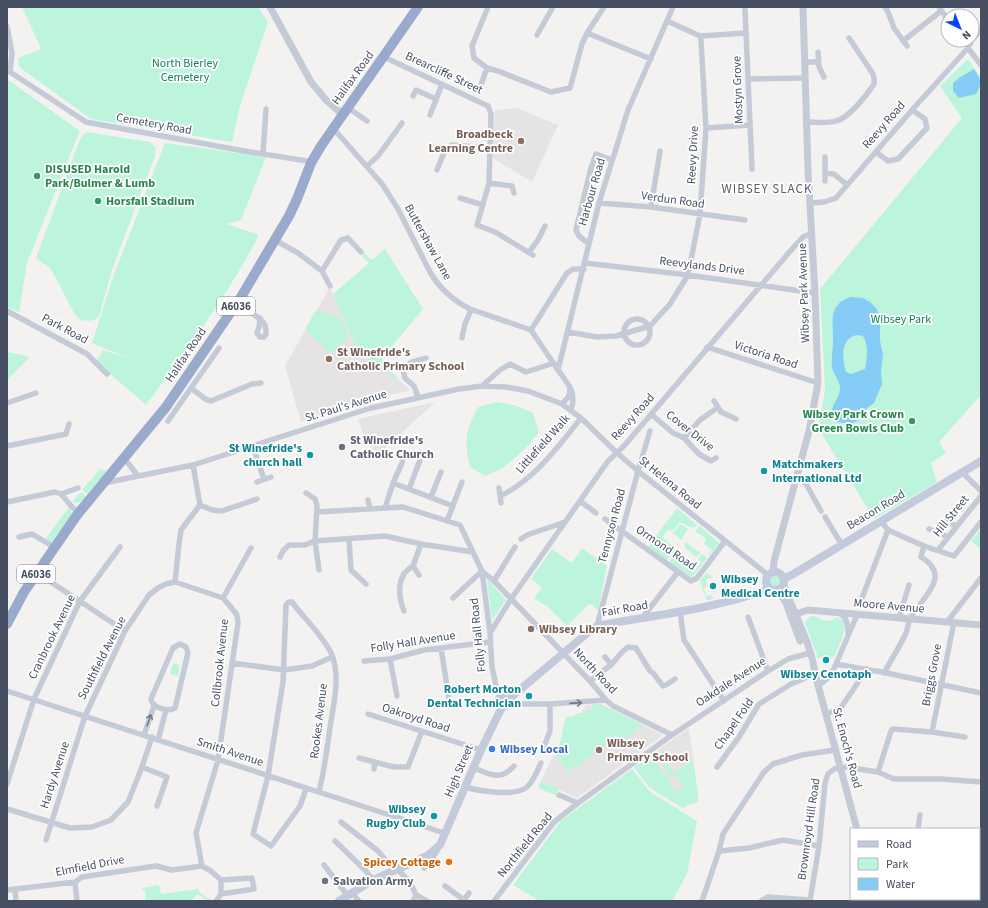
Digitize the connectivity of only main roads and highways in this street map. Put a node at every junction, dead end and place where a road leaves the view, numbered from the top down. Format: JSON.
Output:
{"nodes":[{"id":1,"x":418,"y":7,"type":"edge"},
{"id":2,"x":981,"y":461,"type":"edge"},
{"id":3,"x":784,"y":582,"type":"junction"},
{"id":4,"x":772,"y":590,"type":"junction"},
{"id":5,"x":7,"y":624,"type":"edge"},
{"id":6,"x":500,"y":697,"type":"road end"},
{"id":7,"x":507,"y":703,"type":"junction"},
{"id":8,"x":339,"y":901,"type":"edge"}],
"edges":[{"from":1,"to":5,"type":"highway","name":"Halifax Road","number":"A6036"},
{"from":2,"to":3,"type":"main road","name":"Beacon Road"},
{"from":3,"to":4,"type":"main road"},
{"from":3,"to":4,"type":"main road"},
{"from":4,"to":7,"type":"main road","name":"Fair Road"},
{"from":6,"to":7,"type":"main road"},
{"from":7,"to":8,"type":"main road","name":"High Street"}]}
